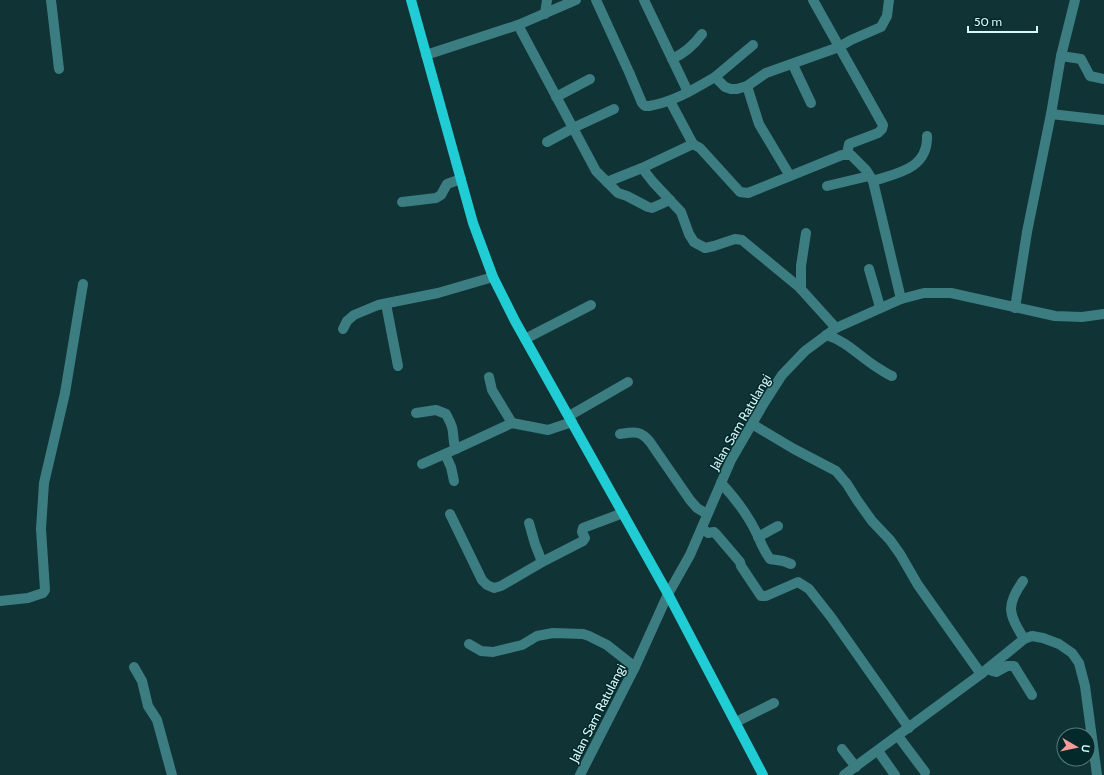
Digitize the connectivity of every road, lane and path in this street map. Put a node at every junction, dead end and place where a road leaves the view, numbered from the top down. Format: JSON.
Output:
{"nodes":[{"id":1,"x":51,"y":0,"type":"edge"},
{"id":2,"x":410,"y":0,"type":"edge"},
{"id":3,"x":547,"y":0,"type":"edge"},
{"id":4,"x":576,"y":0,"type":"edge"},
{"id":5,"x":596,"y":0,"type":"edge"},
{"id":6,"x":644,"y":0,"type":"edge"},
{"id":7,"x":813,"y":0,"type":"edge"},
{"id":8,"x":889,"y":0,"type":"edge"},
{"id":9,"x":1074,"y":0,"type":"edge"},
{"id":10,"x":545,"y":14,"type":"junction"},
{"id":11,"x":518,"y":25,"type":"junction"},
{"id":12,"x":702,"y":34,"type":"dead end"},
{"id":13,"x":753,"y":45,"type":"dead end"},
{"id":14,"x":839,"y":47,"type":"junction"},
{"id":15,"x":426,"y":55,"type":"junction"},
{"id":16,"x":1061,"y":56,"type":"junction"},
{"id":17,"x":672,"y":60,"type":"junction"},
{"id":18,"x":793,"y":65,"type":"junction"},
{"id":19,"x":59,"y":69,"type":"dead end"},
{"id":20,"x":715,"y":77,"type":"junction"},
{"id":21,"x":590,"y":79,"type":"dead end"},
{"id":22,"x":1104,"y":79,"type":"edge"},
{"id":23,"x":747,"y":86,"type":"junction"},
{"id":24,"x":688,"y":92,"type":"junction"},
{"id":25,"x":556,"y":97,"type":"junction"},
{"id":26,"x":670,"y":101,"type":"junction"},
{"id":27,"x":811,"y":103,"type":"dead end"},
{"id":28,"x":614,"y":109,"type":"dead end"},
{"id":29,"x":1051,"y":114,"type":"junction"},
{"id":30,"x":1104,"y":120,"type":"edge"},
{"id":31,"x":573,"y":128,"type":"junction"},
{"id":32,"x":926,"y":136,"type":"dead end"},
{"id":33,"x":547,"y":142,"type":"dead end"},
{"id":34,"x":693,"y":144,"type":"junction"},
{"id":35,"x":847,"y":154,"type":"junction"},
{"id":36,"x":642,"y":168,"type":"junction"},
{"id":37,"x":790,"y":176,"type":"junction"},
{"id":38,"x":461,"y":179,"type":"junction"},
{"id":39,"x":871,"y":179,"type":"junction"},
{"id":40,"x":607,"y":182,"type":"junction"},
{"id":41,"x":827,"y":186,"type":"dead end"},
{"id":42,"x":670,"y":200,"type":"junction"},
{"id":43,"x":402,"y":202,"type":"dead end"},
{"id":44,"x":806,"y":233,"type":"dead end"},
{"id":45,"x":869,"y":269,"type":"dead end"},
{"id":46,"x":493,"y":277,"type":"junction"},
{"id":47,"x":83,"y":284,"type":"dead end"},
{"id":48,"x":801,"y":289,"type":"junction"},
{"id":49,"x":901,"y":299,"type":"junction"},
{"id":50,"x":386,"y":304,"type":"junction"},
{"id":51,"x":591,"y":304,"type":"dead end"},
{"id":52,"x":880,"y":307,"type":"junction"},
{"id":53,"x":1014,"y":308,"type":"junction"},
{"id":54,"x":1104,"y":314,"type":"edge"},
{"id":55,"x":836,"y":328,"type":"junction"},
{"id":56,"x":344,"y":329,"type":"dead end"},
{"id":57,"x":826,"y":335,"type":"junction"},
{"id":58,"x":525,"y":339,"type":"junction"},
{"id":59,"x":398,"y":366,"type":"dead end"},
{"id":60,"x":892,"y":376,"type":"dead end"},
{"id":61,"x":489,"y":377,"type":"dead end"},
{"id":62,"x":628,"y":382,"type":"dead end"},
{"id":63,"x":416,"y":413,"type":"dead end"},
{"id":64,"x":570,"y":419,"type":"junction"},
{"id":65,"x":512,"y":423,"type":"junction"},
{"id":66,"x":752,"y":424,"type":"junction"},
{"id":67,"x":620,"y":434,"type":"dead end"},
{"id":68,"x":456,"y":449,"type":"junction"},
{"id":69,"x":445,"y":454,"type":"junction"},
{"id":70,"x":422,"y":464,"type":"dead end"},
{"id":71,"x":454,"y":481,"type":"dead end"},
{"id":72,"x":720,"y":483,"type":"junction"},
{"id":73,"x":623,"y":513,"type":"junction"},
{"id":74,"x":450,"y":514,"type":"dead end"},
{"id":75,"x":707,"y":514,"type":"junction"},
{"id":76,"x":529,"y":523,"type":"dead end"},
{"id":77,"x":778,"y":526,"type":"dead end"},
{"id":78,"x":702,"y":528,"type":"junction"},
{"id":79,"x":758,"y":537,"type":"junction"},
{"id":80,"x":542,"y":562,"type":"junction"},
{"id":81,"x":791,"y":564,"type":"dead end"},
{"id":82,"x":1023,"y":581,"type":"dead end"},
{"id":83,"x":668,"y":594,"type":"junction"},
{"id":84,"x":0,"y":601,"type":"edge"},
{"id":85,"x":1024,"y":639,"type":"junction"},
{"id":86,"x":469,"y":644,"type":"dead end"},
{"id":87,"x":134,"y":667,"type":"dead end"},
{"id":88,"x":635,"y":667,"type":"junction"},
{"id":89,"x":985,"y":671,"type":"junction"},
{"id":90,"x":1032,"y":695,"type":"dead end"},
{"id":91,"x":774,"y":703,"type":"dead end"},
{"id":92,"x":736,"y":722,"type":"junction"},
{"id":93,"x":909,"y":728,"type":"junction"},
{"id":94,"x":898,"y":736,"type":"junction"},
{"id":95,"x":842,"y":748,"type":"dead end"},
{"id":96,"x":878,"y":751,"type":"junction"},
{"id":97,"x":856,"y":767,"type":"junction"},
{"id":98,"x":925,"y":772,"type":"dead end"},
{"id":99,"x":172,"y":775,"type":"edge"},
{"id":100,"x":580,"y":775,"type":"edge"},
{"id":101,"x":763,"y":775,"type":"edge"},
{"id":102,"x":844,"y":775,"type":"edge"},
{"id":103,"x":895,"y":775,"type":"edge"},
{"id":104,"x":1097,"y":775,"type":"edge"}],
"edges":[{"from":1,"to":19,"type":"street"},
{"from":2,"to":15,"type":"main road"},
{"from":3,"to":10,"type":"street"},
{"from":4,"to":10,"type":"street"},
{"from":5,"to":26,"type":"street"},
{"from":6,"to":17,"type":"street"},
{"from":7,"to":14,"type":"street"},
{"from":8,"to":14,"type":"street"},
{"from":9,"to":16,"type":"street"},
{"from":10,"to":11,"type":"street"},
{"from":11,"to":15,"type":"street"},
{"from":11,"to":25,"type":"street"},
{"from":12,"to":17,"type":"street"},
{"from":13,"to":20,"type":"street"},
{"from":14,"to":18,"type":"street"},
{"from":14,"to":35,"type":"street"},
{"from":15,"to":38,"type":"main road"},
{"from":16,"to":22,"type":"street"},
{"from":16,"to":29,"type":"street"},
{"from":17,"to":24,"type":"street"},
{"from":18,"to":23,"type":"street"},
{"from":18,"to":27,"type":"street"},
{"from":20,"to":23,"type":"street"},
{"from":20,"to":24,"type":"street"},
{"from":21,"to":25,"type":"street"},
{"from":23,"to":37,"type":"street"},
{"from":24,"to":26,"type":"street"},
{"from":25,"to":31,"type":"street"},
{"from":26,"to":34,"type":"street"},
{"from":28,"to":31,"type":"street"},
{"from":29,"to":30,"type":"street"},
{"from":29,"to":53,"type":"street"},
{"from":31,"to":33,"type":"street"},
{"from":31,"to":40,"type":"street"},
{"from":32,"to":39,"type":"street"},
{"from":34,"to":36,"type":"street"},
{"from":34,"to":37,"type":"street"},
{"from":35,"to":37,"type":"street"},
{"from":35,"to":39,"type":"street"},
{"from":36,"to":40,"type":"street"},
{"from":36,"to":42,"type":"street"},
{"from":38,"to":43,"type":"street"},
{"from":38,"to":46,"type":"main road"},
{"from":39,"to":41,"type":"street"},
{"from":39,"to":49,"type":"street"},
{"from":40,"to":42,"type":"street"},
{"from":42,"to":48,"type":"street"},
{"from":44,"to":48,"type":"street"},
{"from":45,"to":52,"type":"street"},
{"from":46,"to":50,"type":"street"},
{"from":46,"to":58,"type":"main road"},
{"from":47,"to":84,"type":"street"},
{"from":48,"to":55,"type":"street"},
{"from":49,"to":52,"type":"street","name":"Jalan Sam Ratulangi"},
{"from":49,"to":53,"type":"street","name":"Jalan Sam Ratulangi"},
{"from":50,"to":56,"type":"street"},
{"from":50,"to":59,"type":"street"},
{"from":51,"to":58,"type":"street"},
{"from":52,"to":55,"type":"street","name":"Jalan Sam Ratulangi"},
{"from":53,"to":54,"type":"street","name":"Jalan Sam Ratulangi"},
{"from":55,"to":57,"type":"street","name":"Jalan Sam Ratulangi"},
{"from":57,"to":60,"type":"street"},
{"from":57,"to":66,"type":"street","name":"Jalan Sam Ratulangi"},
{"from":58,"to":64,"type":"main road"},
{"from":61,"to":65,"type":"street"},
{"from":62,"to":64,"type":"street"},
{"from":63,"to":68,"type":"street"},
{"from":64,"to":65,"type":"street"},
{"from":64,"to":73,"type":"main road"},
{"from":65,"to":68,"type":"street"},
{"from":66,"to":72,"type":"street","name":"Jalan Sam Ratulangi"},
{"from":66,"to":89,"type":"street"},
{"from":67,"to":75,"type":"street"},
{"from":68,"to":69,"type":"street"},
{"from":69,"to":70,"type":"street"},
{"from":69,"to":71,"type":"street"},
{"from":72,"to":75,"type":"street","name":"Jalan Sam Ratulangi"},
{"from":72,"to":79,"type":"street"},
{"from":73,"to":80,"type":"street"},
{"from":73,"to":83,"type":"main road"},
{"from":74,"to":80,"type":"street"},
{"from":75,"to":78,"type":"street","name":"Jalan Sam Ratulangi"},
{"from":76,"to":80,"type":"street"},
{"from":77,"to":79,"type":"street"},
{"from":78,"to":83,"type":"street","name":"Jalan Sam Ratulangi"},
{"from":78,"to":93,"type":"street"},
{"from":79,"to":81,"type":"street"},
{"from":82,"to":85,"type":"street"},
{"from":83,"to":88,"type":"street","name":"Jalan Sam Ratulangi"},
{"from":83,"to":92,"type":"main road"},
{"from":85,"to":89,"type":"street"},
{"from":85,"to":104,"type":"street"},
{"from":86,"to":88,"type":"street"},
{"from":87,"to":99,"type":"street"},
{"from":88,"to":100,"type":"street","name":"Jalan Sam Ratulangi"},
{"from":89,"to":90,"type":"street"},
{"from":89,"to":93,"type":"street"},
{"from":91,"to":92,"type":"street"},
{"from":92,"to":101,"type":"main road"},
{"from":93,"to":94,"type":"street"},
{"from":94,"to":96,"type":"street"},
{"from":94,"to":98,"type":"street"},
{"from":95,"to":97,"type":"street"},
{"from":96,"to":97,"type":"street"},
{"from":96,"to":103,"type":"street"},
{"from":97,"to":102,"type":"street"}]}
